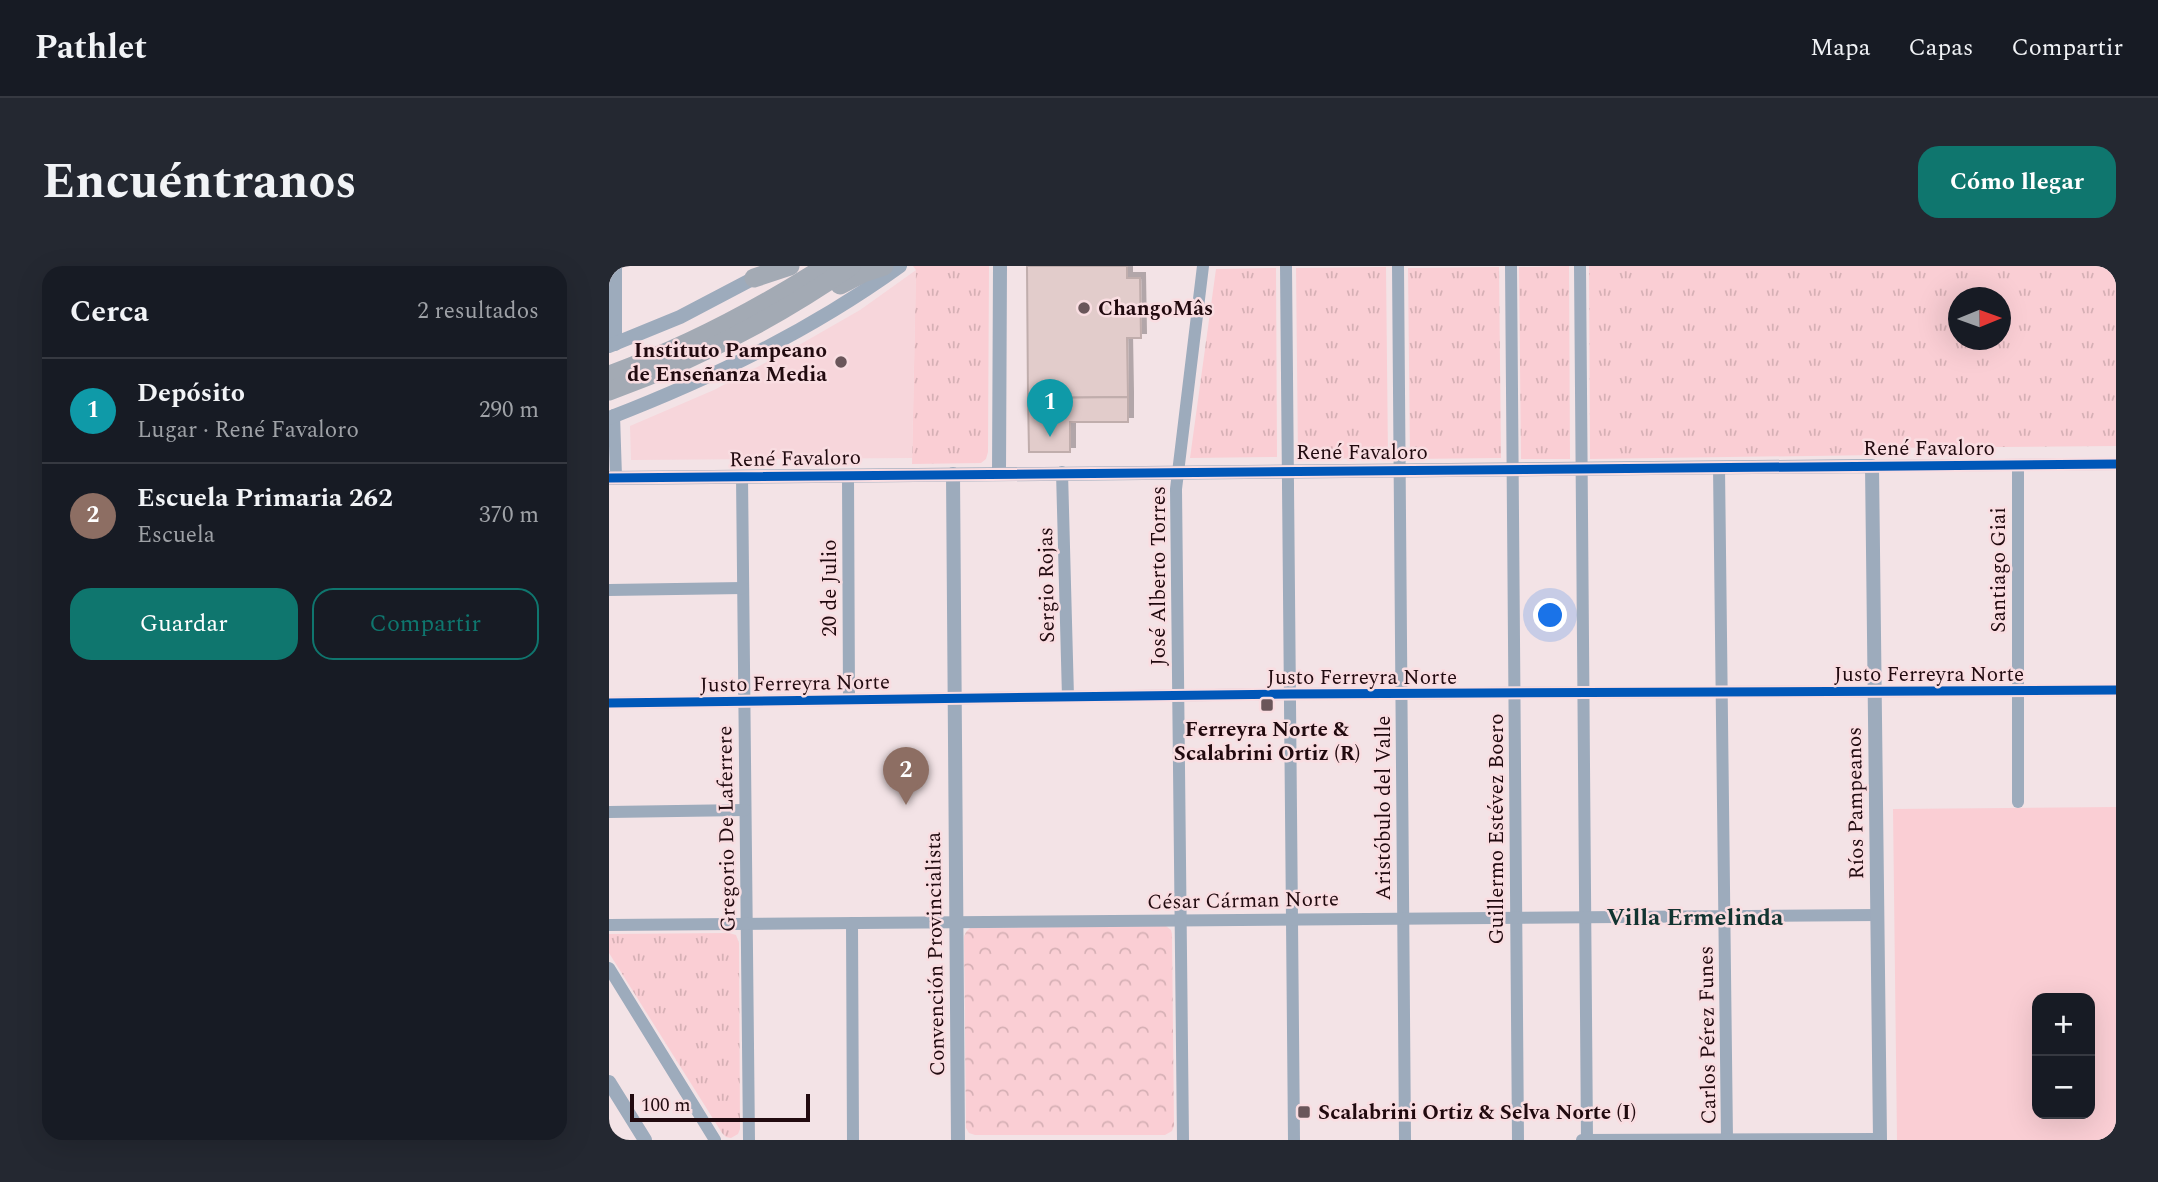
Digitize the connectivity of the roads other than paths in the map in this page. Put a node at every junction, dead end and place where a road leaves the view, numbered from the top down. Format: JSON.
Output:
{"nodes":[{"id":1,"x":615,"y":266,"type":"edge"},
{"id":2,"x":775,"y":266,"type":"edge"},
{"id":3,"x":790,"y":266,"type":"edge"},
{"id":4,"x":826,"y":266,"type":"edge"},
{"id":5,"x":851,"y":266,"type":"edge"},
{"id":6,"x":884,"y":266,"type":"edge"},
{"id":7,"x":900,"y":266,"type":"edge"},
{"id":8,"x":1000,"y":266,"type":"edge"},
{"id":9,"x":1203,"y":266,"type":"edge"},
{"id":10,"x":1286,"y":266,"type":"edge"},
{"id":11,"x":1398,"y":266,"type":"edge"},
{"id":12,"x":1511,"y":266,"type":"edge"},
{"id":13,"x":1580,"y":266,"type":"edge"},
{"id":14,"x":754,"y":278,"type":"junction"},
{"id":15,"x":723,"y":342,"type":"junction"},
{"id":16,"x":612,"y":345,"type":"edge"},
{"id":17,"x":609,"y":387,"type":"edge"},
{"id":18,"x":612,"y":416,"type":"edge"},
{"id":19,"x":2116,"y":464,"type":"edge"},
{"id":20,"x":2018,"y":465,"type":"junction"},
{"id":21,"x":1872,"y":466,"type":"junction"},
{"id":22,"x":1719,"y":467,"type":"junction"},
{"id":23,"x":1513,"y":468,"type":"junction"},
{"id":24,"x":1582,"y":468,"type":"junction"},
{"id":25,"x":1288,"y":470,"type":"junction"},
{"id":26,"x":1399,"y":470,"type":"junction"},
{"id":27,"x":1177,"y":471,"type":"junction"},
{"id":28,"x":1062,"y":472,"type":"junction"},
{"id":29,"x":999,"y":473,"type":"junction"},
{"id":30,"x":953,"y":474,"type":"junction"},
{"id":31,"x":848,"y":475,"type":"junction"},
{"id":32,"x":742,"y":476,"type":"junction"},
{"id":33,"x":612,"y":477,"type":"edge"},
{"id":34,"x":743,"y":588,"type":"junction"},
{"id":35,"x":609,"y":590,"type":"edge"},
{"id":36,"x":2116,"y":690,"type":"edge"},
{"id":37,"x":2018,"y":691,"type":"junction"},
{"id":38,"x":1722,"y":692,"type":"junction"},
{"id":39,"x":1875,"y":692,"type":"junction"},
{"id":40,"x":1514,"y":693,"type":"junction"},
{"id":41,"x":1583,"y":693,"type":"junction"},
{"id":42,"x":1290,"y":694,"type":"junction"},
{"id":43,"x":1401,"y":694,"type":"junction"},
{"id":44,"x":1178,"y":696,"type":"junction"},
{"id":45,"x":1068,"y":697,"type":"junction"},
{"id":46,"x":954,"y":699,"type":"junction"},
{"id":47,"x":849,"y":700,"type":"junction"},
{"id":48,"x":744,"y":702,"type":"junction"},
{"id":49,"x":609,"y":703,"type":"edge"},
{"id":50,"x":2018,"y":802,"type":"dead end"},
{"id":51,"x":745,"y":810,"type":"junction"},
{"id":52,"x":609,"y":812,"type":"edge"},
{"id":53,"x":1878,"y":915,"type":"junction"},
{"id":54,"x":1724,"y":916,"type":"junction"},
{"id":55,"x":1516,"y":917,"type":"junction"},
{"id":56,"x":1585,"y":917,"type":"junction"},
{"id":57,"x":1403,"y":918,"type":"junction"},
{"id":58,"x":1292,"y":919,"type":"junction"},
{"id":59,"x":1180,"y":920,"type":"junction"},
{"id":60,"x":956,"y":922,"type":"junction"},
{"id":61,"x":852,"y":923,"type":"junction"},
{"id":62,"x":747,"y":924,"type":"junction"},
{"id":63,"x":609,"y":925,"type":"edge"},
{"id":64,"x":609,"y":968,"type":"edge"},
{"id":65,"x":609,"y":1082,"type":"edge"},
{"id":66,"x":1880,"y":1139,"type":"edge"},
{"id":67,"x":645,"y":1140,"type":"edge"},
{"id":68,"x":715,"y":1140,"type":"edge"},
{"id":69,"x":749,"y":1140,"type":"edge"},
{"id":70,"x":853,"y":1140,"type":"edge"},
{"id":71,"x":958,"y":1140,"type":"edge"},
{"id":72,"x":1183,"y":1140,"type":"edge"},
{"id":73,"x":1294,"y":1140,"type":"edge"},
{"id":74,"x":1405,"y":1140,"type":"edge"},
{"id":75,"x":1518,"y":1140,"type":"edge"},
{"id":76,"x":1584,"y":1140,"type":"edge"},
{"id":77,"x":1727,"y":1140,"type":"edge"}],
"edges":[{"from":1,"to":16,"type":"street"},
{"from":2,"to":14,"type":"street"},
{"from":3,"to":14,"type":"highway"},
{"from":4,"to":17,"type":"highway"},
{"from":5,"to":15,"type":"highway"},
{"from":6,"to":15,"type":"highway"},
{"from":7,"to":18,"type":"street"},
{"from":8,"to":29,"type":"street"},
{"from":9,"to":27,"type":"street","name":"José Alberto Torres"},
{"from":10,"to":25,"type":"street"},
{"from":11,"to":26,"type":"street","name":"Aristóbulo del Valle"},
{"from":12,"to":23,"type":"street","name":"Guillermo Estévez Boero"},
{"from":13,"to":24,"type":"street"},
{"from":14,"to":16,"type":"street"},
{"from":15,"to":17,"type":"highway"},
{"from":18,"to":33,"type":"street"},
{"from":19,"to":20,"type":"street","name":"René Favaloro"},
{"from":20,"to":21,"type":"street","name":"René Favaloro"},
{"from":20,"to":37,"type":"street","name":"Santiago Giai"},
{"from":21,"to":22,"type":"street","name":"René Favaloro"},
{"from":21,"to":39,"type":"street","name":"Ríos Pampeanos"},
{"from":22,"to":24,"type":"street","name":"René Favaloro"},
{"from":22,"to":38,"type":"street","name":"Carlos Pérez Funes"},
{"from":23,"to":24,"type":"street","name":"René Favaloro"},
{"from":23,"to":26,"type":"street","name":"René Favaloro"},
{"from":23,"to":40,"type":"street","name":"Guillermo Estévez Boero"},
{"from":24,"to":41,"type":"street"},
{"from":25,"to":26,"type":"street","name":"René Favaloro"},
{"from":25,"to":27,"type":"street","name":"René Favaloro"},
{"from":25,"to":42,"type":"street"},
{"from":26,"to":43,"type":"street","name":"Aristóbulo del Valle"},
{"from":27,"to":28,"type":"street","name":"René Favaloro"},
{"from":27,"to":44,"type":"street","name":"José Alberto Torres"},
{"from":28,"to":29,"type":"street","name":"René Favaloro"},
{"from":28,"to":45,"type":"street","name":"Sergio Rojas"},
{"from":29,"to":30,"type":"street","name":"René Favaloro"},
{"from":30,"to":31,"type":"street","name":"René Favaloro"},
{"from":30,"to":46,"type":"street","name":"Convención Provincialista"},
{"from":31,"to":32,"type":"street","name":"René Favaloro"},
{"from":31,"to":47,"type":"street","name":"20 de Julio"},
{"from":32,"to":33,"type":"street","name":"René Favaloro"},
{"from":32,"to":34,"type":"street","name":"Gregorio De Laferrere"},
{"from":34,"to":35,"type":"street"},
{"from":34,"to":48,"type":"street","name":"Gregorio De Laferrere"},
{"from":36,"to":37,"type":"street","name":"Justo Ferreyra Norte"},
{"from":37,"to":39,"type":"street","name":"Justo Ferreyra Norte"},
{"from":37,"to":50,"type":"street","name":"Santiago Giai"},
{"from":38,"to":39,"type":"street","name":"Justo Ferreyra Norte"},
{"from":38,"to":41,"type":"street","name":"Justo Ferreyra Norte"},
{"from":38,"to":54,"type":"street","name":"Carlos Pérez Funes"},
{"from":39,"to":53,"type":"street","name":"Ríos Pampeanos"},
{"from":40,"to":41,"type":"street","name":"Justo Ferreyra Norte"},
{"from":40,"to":43,"type":"street","name":"Justo Ferreyra Norte"},
{"from":40,"to":55,"type":"street","name":"Guillermo Estévez Boero"},
{"from":41,"to":56,"type":"street"},
{"from":42,"to":43,"type":"street","name":"Justo Ferreyra Norte"},
{"from":42,"to":44,"type":"street","name":"Justo Ferreyra Norte"},
{"from":42,"to":58,"type":"street"},
{"from":43,"to":57,"type":"street","name":"Aristóbulo del Valle"},
{"from":44,"to":45,"type":"street","name":"Justo Ferreyra Norte"},
{"from":44,"to":59,"type":"street","name":"José Alberto Torres"},
{"from":45,"to":46,"type":"street","name":"Justo Ferreyra Norte"},
{"from":46,"to":47,"type":"street","name":"Justo Ferreyra Norte"},
{"from":46,"to":60,"type":"street","name":"Convención Provincialista"},
{"from":47,"to":48,"type":"street","name":"Justo Ferreyra Norte"},
{"from":48,"to":49,"type":"street","name":"Justo Ferreyra Norte"},
{"from":48,"to":51,"type":"street","name":"Gregorio De Laferrere"},
{"from":51,"to":52,"type":"street"},
{"from":51,"to":62,"type":"street","name":"Gregorio De Laferrere"},
{"from":53,"to":54,"type":"street","name":"César Cárman Norte"},
{"from":53,"to":66,"type":"street","name":"Ríos Pampeanos"},
{"from":54,"to":56,"type":"street","name":"César Cárman Norte"},
{"from":54,"to":77,"type":"street","name":"Carlos Pérez Funes"},
{"from":55,"to":56,"type":"street","name":"César Cárman Norte"},
{"from":55,"to":57,"type":"street","name":"César Cárman Norte"},
{"from":55,"to":75,"type":"street","name":"Guillermo Estévez Boero"},
{"from":56,"to":76,"type":"street"},
{"from":57,"to":58,"type":"street","name":"César Cárman Norte"},
{"from":57,"to":74,"type":"street","name":"Aristóbulo del Valle"},
{"from":58,"to":59,"type":"street","name":"César Cárman Norte"},
{"from":58,"to":73,"type":"street"},
{"from":59,"to":60,"type":"street","name":"César Cárman Norte"},
{"from":59,"to":72,"type":"street","name":"José Alberto Torres"},
{"from":60,"to":61,"type":"street","name":"César Cárman Norte"},
{"from":60,"to":71,"type":"street","name":"Convención Provincialista"},
{"from":61,"to":62,"type":"street","name":"César Cárman Norte"},
{"from":61,"to":70,"type":"street"},
{"from":62,"to":63,"type":"street","name":"César Cárman Norte"},
{"from":62,"to":69,"type":"street","name":"Gregorio De Laferrere"},
{"from":64,"to":68,"type":"street"},
{"from":65,"to":67,"type":"street"},
{"from":66,"to":77,"type":"street"},
{"from":76,"to":77,"type":"street"}]}
